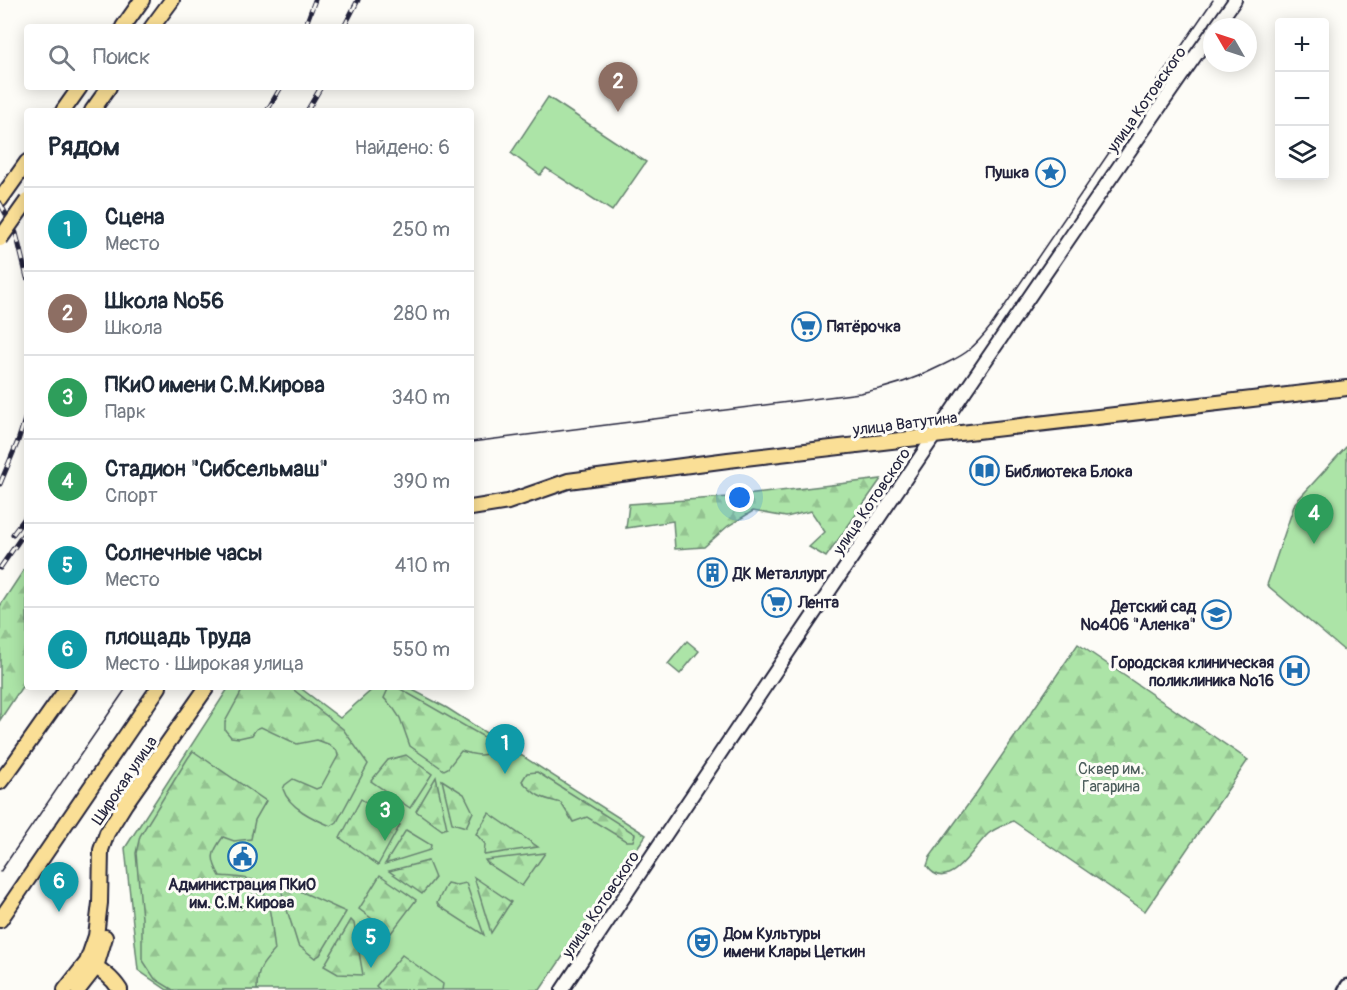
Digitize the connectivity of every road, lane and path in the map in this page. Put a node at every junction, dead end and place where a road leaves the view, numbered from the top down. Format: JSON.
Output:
{"nodes":[{"id":1,"x":142,"y":0,"type":"edge"},
{"id":2,"x":172,"y":0,"type":"edge"},
{"id":3,"x":1235,"y":0,"type":"edge"},
{"id":4,"x":1222,"y":18,"type":"edge"},
{"id":5,"x":125,"y":24,"type":"edge"},
{"id":6,"x":154,"y":24,"type":"edge"},
{"id":7,"x":1203,"y":45,"type":"edge"},
{"id":8,"x":78,"y":90,"type":"edge"},
{"id":9,"x":107,"y":90,"type":"edge"},
{"id":10,"x":65,"y":108,"type":"edge"},
{"id":11,"x":94,"y":108,"type":"edge"},
{"id":12,"x":24,"y":166,"type":"edge"},
{"id":13,"x":0,"y":200,"type":"edge"},
{"id":14,"x":24,"y":205,"type":"edge"},
{"id":15,"x":0,"y":239,"type":"edge"},
{"id":16,"x":1347,"y":388,"type":"edge"},
{"id":17,"x":935,"y":436,"type":"junction"},
{"id":18,"x":474,"y":508,"type":"edge"},
{"id":19,"x":66,"y":690,"type":"edge"},
{"id":20,"x":157,"y":690,"type":"edge"},
{"id":21,"x":200,"y":690,"type":"edge"},
{"id":22,"x":205,"y":690,"type":"edge"},
{"id":23,"x":197,"y":701,"type":"junction"},
{"id":24,"x":13,"y":765,"type":"junction"},
{"id":25,"x":0,"y":776,"type":"edge"},
{"id":26,"x":0,"y":782,"type":"edge"},
{"id":27,"x":0,"y":920,"type":"edge"},
{"id":28,"x":92,"y":964,"type":"junction"},
{"id":29,"x":1347,"y":985,"type":"edge"},
{"id":30,"x":65,"y":990,"type":"edge"},
{"id":31,"x":78,"y":990,"type":"edge"},
{"id":32,"x":120,"y":990,"type":"edge"},
{"id":33,"x":562,"y":990,"type":"edge"},
{"id":34,"x":1344,"y":990,"type":"edge"}],
"edges":[{"from":1,"to":5,"type":"main road"},
{"from":2,"to":6,"type":"main road"},
{"from":3,"to":4,"type":"main road"},
{"from":7,"to":17,"type":"main road","name":"улица Котовского"},
{"from":8,"to":10,"type":"main road"},
{"from":9,"to":11,"type":"main road"},
{"from":12,"to":13,"type":"main road"},
{"from":14,"to":15,"type":"main road","bridge":true},
{"from":16,"to":17,"type":"main road","name":"улица Ватутина"},
{"from":17,"to":18,"type":"main road","name":"улица Ватутина"},
{"from":17,"to":33,"type":"main road","name":"улица Котовского"},
{"from":19,"to":24,"type":"main road"},
{"from":20,"to":27,"type":"main road"},
{"from":21,"to":23,"type":"main road"},
{"from":22,"to":23,"type":"main road","name":"Широкая улица"},
{"from":23,"to":28,"type":"main road","name":"Широкая улица"},
{"from":24,"to":25,"type":"main road"},
{"from":24,"to":26,"type":"main road"},
{"from":28,"to":30,"type":"main road"},
{"from":28,"to":31,"type":"main road"},
{"from":28,"to":32,"type":"main road"},
{"from":29,"to":34,"type":"street"}]}
